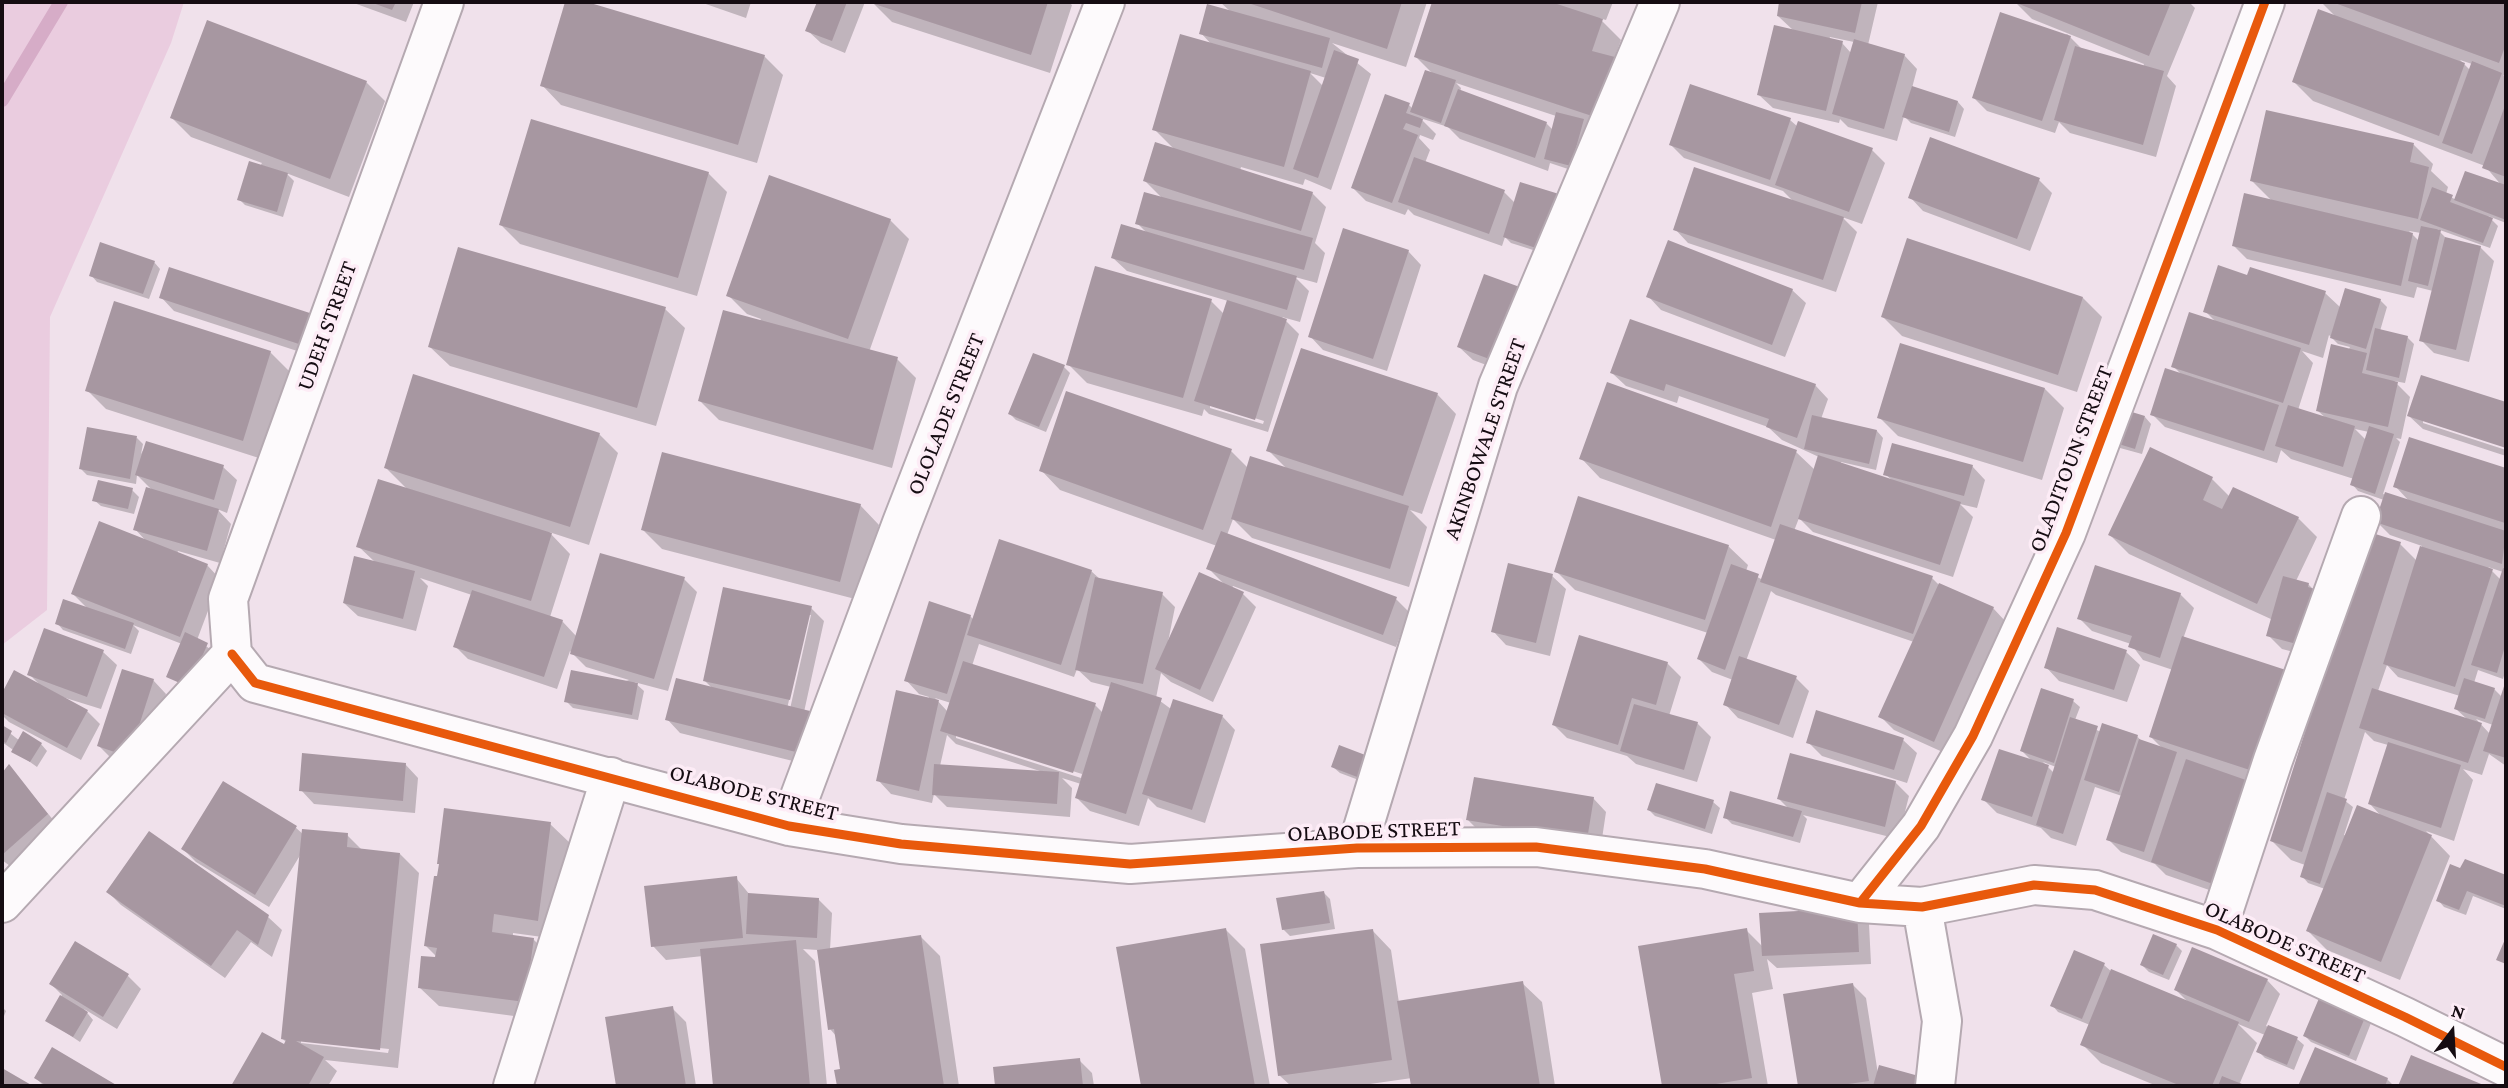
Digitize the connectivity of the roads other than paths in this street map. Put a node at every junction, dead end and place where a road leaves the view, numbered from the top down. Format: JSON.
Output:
{"nodes":[{"id":1,"x":444,"y":2,"type":"edge"},
{"id":2,"x":1105,"y":2,"type":"edge"},
{"id":3,"x":1660,"y":2,"type":"edge"},
{"id":4,"x":2265,"y":2,"type":"edge"},
{"id":5,"x":2361,"y":516,"type":"dead end"},
{"id":6,"x":232,"y":654,"type":"junction"},
{"id":7,"x":611,"y":777,"type":"junction"},
{"id":8,"x":789,"y":826,"type":"junction"},
{"id":9,"x":1357,"y":848,"type":"junction"},
{"id":10,"x":2,"y":903,"type":"edge"},
{"id":11,"x":1860,"y":904,"type":"junction"},
{"id":12,"x":1922,"y":906,"type":"junction"},
{"id":13,"x":2217,"y":930,"type":"junction"},
{"id":14,"x":2506,"y":1067,"type":"edge"},
{"id":15,"x":513,"y":1086,"type":"edge"},
{"id":16,"x":1935,"y":1086,"type":"edge"}],
"edges":[{"from":1,"to":6,"type":"street","name":"UDEH STREET"},
{"from":2,"to":8,"type":"street","name":"OLOLADE STREET"},
{"from":3,"to":9,"type":"street","name":"AKINBOWALE STREET"},
{"from":4,"to":11,"type":"street","name":"OLADITOUN STREET"},
{"from":5,"to":13,"type":"street"},
{"from":6,"to":7,"type":"street","name":"OLABODE STREET"},
{"from":6,"to":10,"type":"street"},
{"from":7,"to":8,"type":"street","name":"OLABODE STREET"},
{"from":7,"to":15,"type":"street"},
{"from":8,"to":9,"type":"street","name":"OLABODE STREET"},
{"from":9,"to":11,"type":"street","name":"OLABODE STREET"},
{"from":11,"to":12,"type":"street","name":"OLABODE STREET"},
{"from":12,"to":13,"type":"street","name":"OLABODE STREET"},
{"from":12,"to":16,"type":"street"},
{"from":13,"to":14,"type":"street","name":"OLABODE STREET"}]}
